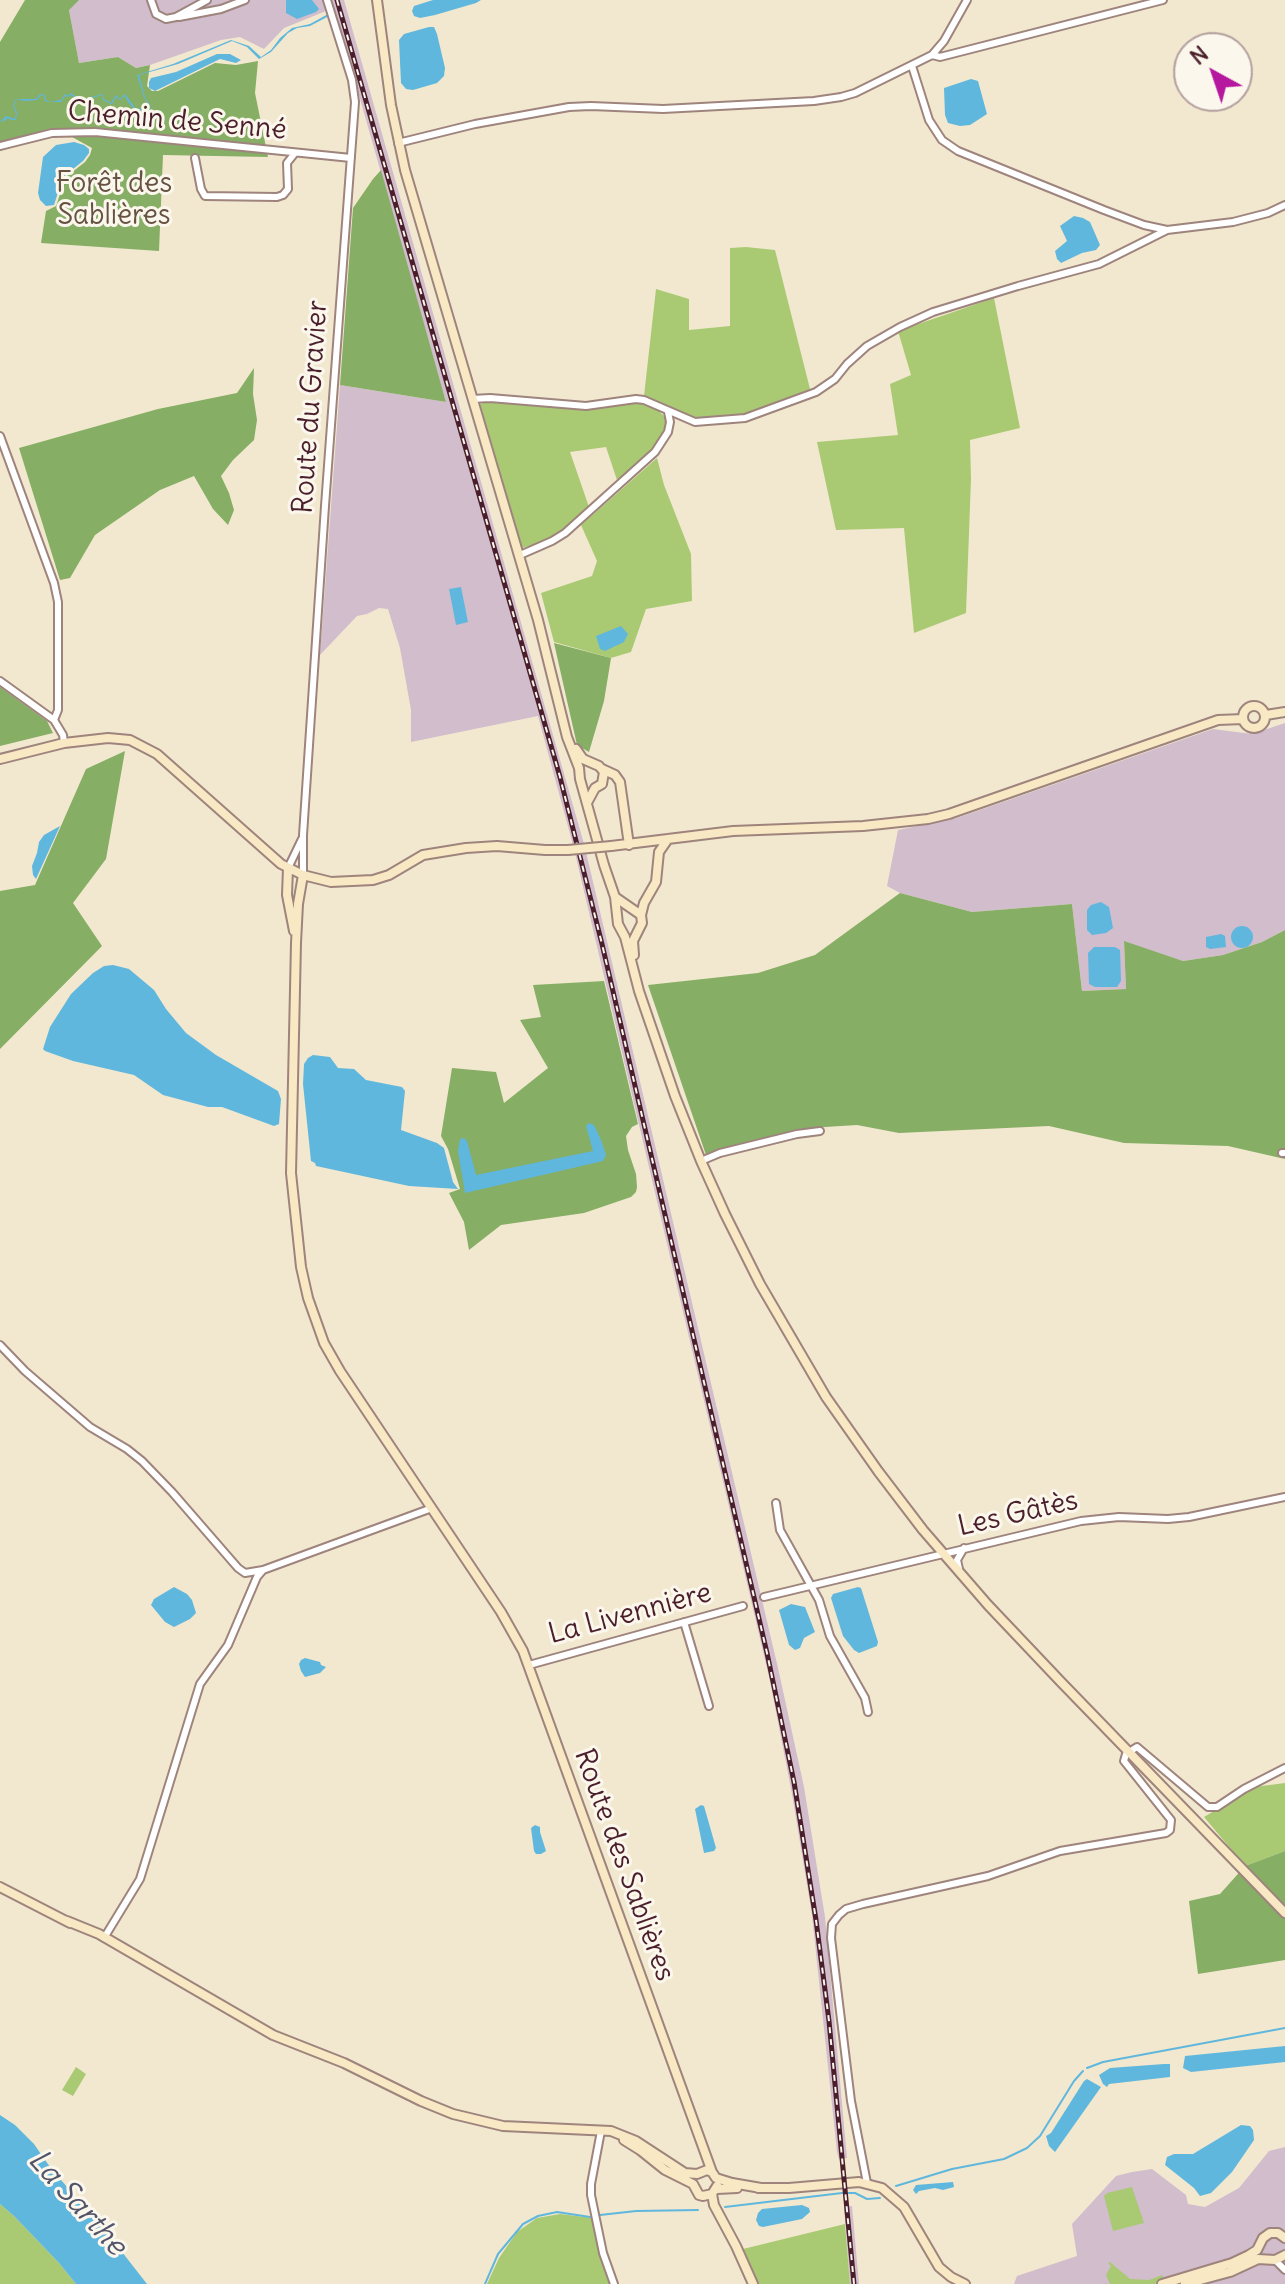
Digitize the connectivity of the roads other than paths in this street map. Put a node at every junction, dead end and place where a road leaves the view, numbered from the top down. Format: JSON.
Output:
{"nodes":[{"id":1,"x":151,"y":0,"type":"edge"},
{"id":2,"x":207,"y":0,"type":"edge"},
{"id":3,"x":245,"y":0,"type":"edge"},
{"id":4,"x":327,"y":0,"type":"edge"},
{"id":5,"x":377,"y":0,"type":"edge"},
{"id":6,"x":967,"y":0,"type":"edge"},
{"id":7,"x":1163,"y":0,"type":"edge"},
{"id":8,"x":176,"y":17,"type":"junction"},
{"id":9,"x":932,"y":55,"type":"junction"},
{"id":10,"x":912,"y":66,"type":"junction"},
{"id":11,"x":398,"y":143,"type":"junction"},
{"id":12,"x":0,"y":146,"type":"edge"},
{"id":13,"x":295,"y":153,"type":"junction"},
{"id":14,"x":195,"y":158,"type":"dead end"},
{"id":15,"x":351,"y":158,"type":"junction"},
{"id":16,"x":1285,"y":205,"type":"edge"},
{"id":17,"x":1167,"y":230,"type":"junction"},
{"id":18,"x":472,"y":399,"type":"junction"},
{"id":19,"x":668,"y":412,"type":"junction"},
{"id":20,"x":0,"y":436,"type":"edge"},
{"id":21,"x":520,"y":555,"type":"junction"},
{"id":22,"x":554,"y":680,"type":"junction"},
{"id":23,"x":0,"y":681,"type":"edge"},
{"id":24,"x":1285,"y":712,"type":"edge"},
{"id":25,"x":1266,"y":715,"type":"junction"},
{"id":26,"x":1243,"y":719,"type":"junction"},
{"id":27,"x":54,"y":720,"type":"junction"},
{"id":28,"x":64,"y":743,"type":"junction"},
{"id":29,"x":0,"y":759,"type":"edge"},
{"id":30,"x":591,"y":764,"type":"junction"},
{"id":31,"x":602,"y":769,"type":"junction"},
{"id":32,"x":581,"y":778,"type":"junction"},
{"id":33,"x":599,"y":786,"type":"junction"},
{"id":34,"x":619,"y":787,"type":"junction"},
{"id":35,"x":588,"y":801,"type":"junction"},
{"id":36,"x":303,"y":835,"type":"junction"},
{"id":37,"x":668,"y":839,"type":"junction"},
{"id":38,"x":643,"y":843,"type":"junction"},
{"id":39,"x":629,"y":845,"type":"junction"},
{"id":40,"x":659,"y":852,"type":"junction"},
{"id":41,"x":295,"y":872,"type":"junction"},
{"id":42,"x":615,"y":897,"type":"junction"},
{"id":43,"x":644,"y":903,"type":"junction"},
{"id":44,"x":630,"y":908,"type":"junction"},
{"id":45,"x":641,"y":915,"type":"junction"},
{"id":46,"x":618,"y":917,"type":"junction"},
{"id":47,"x":622,"y":930,"type":"junction"},
{"id":48,"x":637,"y":930,"type":"junction"},
{"id":49,"x":296,"y":943,"type":"junction"},
{"id":50,"x":646,"y":1010,"type":"junction"},
{"id":51,"x":820,"y":1131,"type":"dead end"},
{"id":52,"x":701,"y":1161,"type":"junction"},
{"id":53,"x":0,"y":1345,"type":"edge"},
{"id":54,"x":1285,"y":1497,"type":"edge"},
{"id":55,"x":776,"y":1503,"type":"dead end"},
{"id":56,"x":432,"y":1508,"type":"junction"},
{"id":57,"x":964,"y":1548,"type":"junction"},
{"id":58,"x":943,"y":1554,"type":"junction"},
{"id":59,"x":263,"y":1570,"type":"junction"},
{"id":60,"x":245,"y":1573,"type":"junction"},
{"id":61,"x":959,"y":1573,"type":"junction"},
{"id":62,"x":809,"y":1586,"type":"junction"},
{"id":63,"x":253,"y":1587,"type":"junction"},
{"id":64,"x":764,"y":1597,"type":"dead end"},
{"id":65,"x":743,"y":1606,"type":"dead end"},
{"id":66,"x":684,"y":1622,"type":"junction"},
{"id":67,"x":529,"y":1665,"type":"junction"},
{"id":68,"x":709,"y":1706,"type":"dead end"},
{"id":69,"x":868,"y":1712,"type":"dead end"},
{"id":70,"x":1129,"y":1752,"type":"junction"},
{"id":71,"x":1285,"y":1768,"type":"edge"},
{"id":72,"x":0,"y":1887,"type":"edge"},
{"id":73,"x":1285,"y":1913,"type":"edge"},
{"id":74,"x":104,"y":1938,"type":"junction"},
{"id":75,"x":601,"y":2131,"type":"junction"},
{"id":76,"x":707,"y":2174,"type":"junction"},
{"id":77,"x":863,"y":2183,"type":"junction"},
{"id":78,"x":693,"y":2184,"type":"junction"},
{"id":79,"x":761,"y":2188,"type":"junction"},
{"id":80,"x":710,"y":2193,"type":"junction"},
{"id":81,"x":1284,"y":2236,"type":"edge"},
{"id":82,"x":1260,"y":2244,"type":"junction"},
{"id":83,"x":1285,"y":2255,"type":"edge"},
{"id":84,"x":1271,"y":2259,"type":"junction"},
{"id":85,"x":1285,"y":2270,"type":"edge"},
{"id":86,"x":614,"y":2284,"type":"edge"},
{"id":87,"x":753,"y":2284,"type":"edge"},
{"id":88,"x":965,"y":2284,"type":"edge"},
{"id":89,"x":1162,"y":2284,"type":"edge"},
{"id":90,"x":1185,"y":2284,"type":"edge"}],
"edges":[{"from":1,"to":8,"type":"street"},
{"from":2,"to":8,"type":"street"},
{"from":3,"to":8,"type":"street"},
{"from":4,"to":15,"type":"street","name":"Route du Gravier"},
{"from":5,"to":11,"type":"street"},
{"from":6,"to":9,"type":"street"},
{"from":7,"to":9,"type":"street"},
{"from":9,"to":10,"type":"street"},
{"from":10,"to":11,"type":"street"},
{"from":10,"to":17,"type":"street"},
{"from":11,"to":18,"type":"street"},
{"from":12,"to":13,"type":"street","name":"Chemin de Senné"},
{"from":13,"to":14,"type":"street"},
{"from":13,"to":15,"type":"street","name":"Chemin de Senné"},
{"from":15,"to":36,"type":"street","name":"Route du Gravier"},
{"from":16,"to":17,"type":"street"},
{"from":17,"to":19,"type":"street"},
{"from":18,"to":19,"type":"street"},
{"from":18,"to":21,"type":"street"},
{"from":19,"to":21,"type":"street"},
{"from":20,"to":27,"type":"street"},
{"from":21,"to":22,"type":"street"},
{"from":22,"to":30,"type":"street"},
{"from":22,"to":32,"type":"street"},
{"from":23,"to":27,"type":"street"},
{"from":24,"to":25,"type":"street"},
{"from":25,"to":26,"type":"street"},
{"from":25,"to":26,"type":"street"},
{"from":26,"to":37,"type":"street"},
{"from":27,"to":28,"type":"street"},
{"from":28,"to":29,"type":"street"},
{"from":28,"to":41,"type":"street"},
{"from":30,"to":31,"type":"street"},
{"from":30,"to":32,"type":"street"},
{"from":31,"to":33,"type":"street"},
{"from":31,"to":34,"type":"street"},
{"from":32,"to":33,"type":"street"},
{"from":32,"to":35,"type":"street"},
{"from":33,"to":34,"type":"street"},
{"from":33,"to":35,"type":"street"},
{"from":34,"to":39,"type":"street"},
{"from":35,"to":42,"type":"street"},
{"from":36,"to":41,"type":"street","name":"Route du Gravier"},
{"from":36,"to":41,"type":"street"},
{"from":37,"to":38,"type":"street"},
{"from":37,"to":40,"type":"street"},
{"from":38,"to":39,"type":"street"},
{"from":38,"to":40,"type":"street"},
{"from":39,"to":41,"type":"street","bridge":true},
{"from":40,"to":43,"type":"street"},
{"from":41,"to":49,"type":"street"},
{"from":41,"to":49,"type":"street"},
{"from":42,"to":44,"type":"street"},
{"from":42,"to":46,"type":"street"},
{"from":43,"to":44,"type":"street"},
{"from":43,"to":45,"type":"street"},
{"from":44,"to":45,"type":"street"},
{"from":44,"to":46,"type":"street"},
{"from":45,"to":48,"type":"street"},
{"from":46,"to":47,"type":"street"},
{"from":47,"to":48,"type":"street"},
{"from":47,"to":50,"type":"street"},
{"from":48,"to":50,"type":"street"},
{"from":49,"to":56,"type":"street","name":"Route des Sablières"},
{"from":50,"to":52,"type":"street"},
{"from":51,"to":52,"type":"street"},
{"from":52,"to":58,"type":"street"},
{"from":53,"to":60,"type":"street"},
{"from":54,"to":57,"type":"street","name":"Les Gâtès"},
{"from":55,"to":62,"type":"street"},
{"from":56,"to":59,"type":"street"},
{"from":56,"to":67,"type":"street","name":"Route des Sablières"},
{"from":57,"to":58,"type":"street","name":"Les Gâtès"},
{"from":57,"to":61,"type":"street"},
{"from":58,"to":61,"type":"street"},
{"from":58,"to":62,"type":"street","name":"Les Gâtès"},
{"from":59,"to":60,"type":"street"},
{"from":59,"to":63,"type":"street"},
{"from":60,"to":63,"type":"street"},
{"from":61,"to":70,"type":"street"},
{"from":62,"to":64,"type":"street","name":"Les Gâtès"},
{"from":62,"to":69,"type":"street"},
{"from":63,"to":74,"type":"street"},
{"from":65,"to":66,"type":"street","name":"La Livennière"},
{"from":66,"to":67,"type":"street","name":"La Livennière"},
{"from":66,"to":68,"type":"street"},
{"from":67,"to":76,"type":"street","name":"Route des Sablières"},
{"from":70,"to":71,"type":"street"},
{"from":70,"to":73,"type":"street"},
{"from":70,"to":77,"type":"street"},
{"from":72,"to":74,"type":"street"},
{"from":74,"to":75,"type":"street"},
{"from":75,"to":76,"type":"street"},
{"from":75,"to":78,"type":"street"},
{"from":75,"to":86,"type":"street"},
{"from":76,"to":78,"type":"street"},
{"from":76,"to":79,"type":"street"},
{"from":76,"to":80,"type":"street","name":"Route des Sablières"},
{"from":77,"to":79,"type":"street"},
{"from":77,"to":88,"type":"street"},
{"from":78,"to":80,"type":"street"},
{"from":79,"to":80,"type":"street"},
{"from":80,"to":87,"type":"street"},
{"from":81,"to":82,"type":"street"},
{"from":82,"to":84,"type":"street"},
{"from":82,"to":89,"type":"street"},
{"from":83,"to":84,"type":"street"},
{"from":84,"to":85,"type":"street"},
{"from":84,"to":90,"type":"street"}]}
